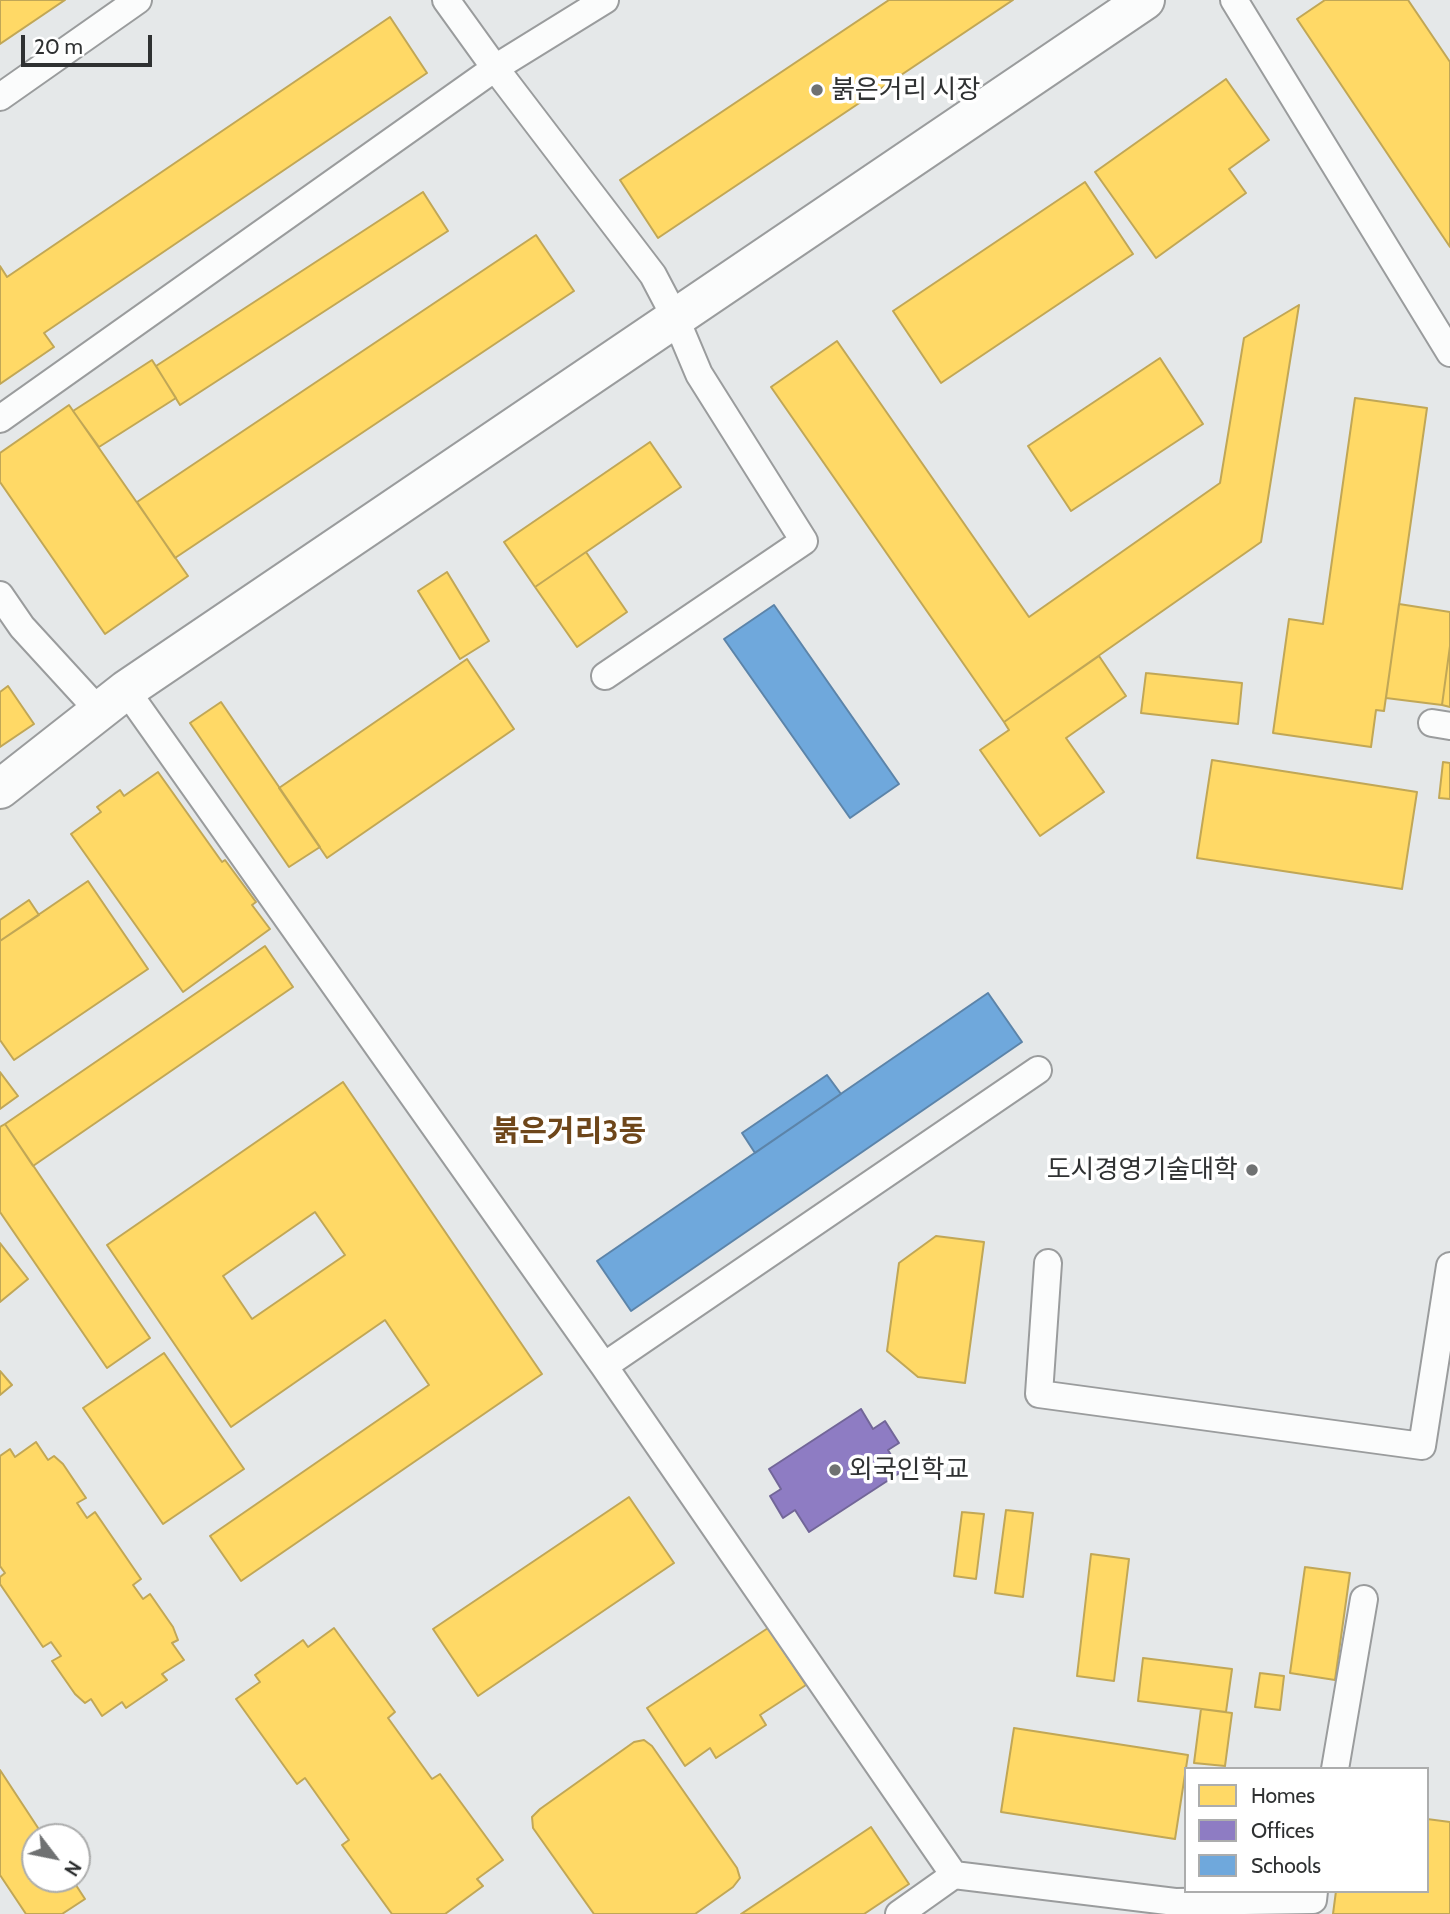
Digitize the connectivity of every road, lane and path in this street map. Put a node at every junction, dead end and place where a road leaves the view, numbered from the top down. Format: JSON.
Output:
{"nodes":[{"id":1,"x":138,"y":0,"type":"edge"},
{"id":2,"x":446,"y":0,"type":"edge"},
{"id":3,"x":605,"y":0,"type":"edge"},
{"id":4,"x":1146,"y":0,"type":"edge"},
{"id":5,"x":1234,"y":0,"type":"edge"},
{"id":6,"x":495,"y":68,"type":"junction"},
{"id":7,"x":0,"y":97,"type":"edge"},
{"id":8,"x":675,"y":317,"type":"junction"},
{"id":9,"x":1450,"y":354,"type":"edge"},
{"id":10,"x":0,"y":419,"type":"edge"},
{"id":11,"x":0,"y":595,"type":"edge"},
{"id":12,"x":605,"y":676,"type":"dead end"},
{"id":13,"x":113,"y":700,"type":"junction"},
{"id":14,"x":0,"y":789,"type":"edge"},
{"id":15,"x":1038,"y":1070,"type":"dead end"},
{"id":16,"x":1048,"y":1263,"type":"dead end"},
{"id":17,"x":1450,"y":1266,"type":"edge"},
{"id":18,"x":604,"y":1366,"type":"junction"},
{"id":19,"x":1364,"y":1599,"type":"dead end"},
{"id":20,"x":1335,"y":1767,"type":"edge"},
{"id":21,"x":954,"y":1875,"type":"junction"},
{"id":22,"x":1314,"y":1893,"type":"edge"},
{"id":23,"x":1174,"y":1908,"type":"edge"},
{"id":24,"x":899,"y":1914,"type":"edge"}],
"edges":[{"from":1,"to":7,"type":"lane"},
{"from":2,"to":6,"type":"lane"},
{"from":3,"to":6,"type":"lane"},
{"from":4,"to":8,"type":"street"},
{"from":5,"to":9,"type":"lane"},
{"from":6,"to":8,"type":"lane"},
{"from":6,"to":10,"type":"lane"},
{"from":8,"to":12,"type":"lane"},
{"from":8,"to":13,"type":"street"},
{"from":11,"to":13,"type":"lane"},
{"from":13,"to":14,"type":"street"},
{"from":13,"to":18,"type":"lane"},
{"from":15,"to":18,"type":"lane"},
{"from":16,"to":17,"type":"lane"},
{"from":18,"to":21,"type":"lane"},
{"from":19,"to":20,"type":"lane"},
{"from":21,"to":23,"type":"lane"},
{"from":21,"to":24,"type":"lane"},
{"from":22,"to":23,"type":"lane"}]}
